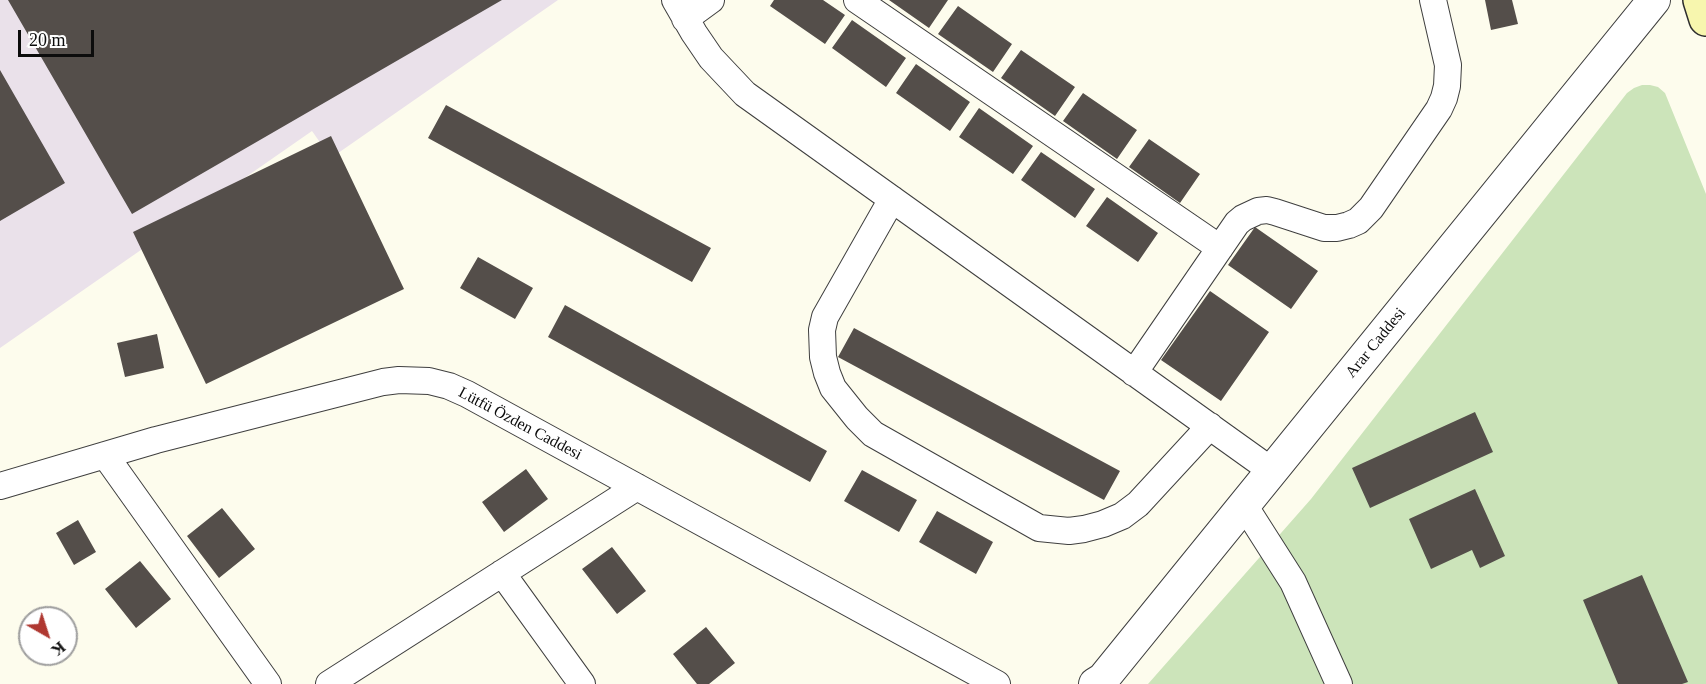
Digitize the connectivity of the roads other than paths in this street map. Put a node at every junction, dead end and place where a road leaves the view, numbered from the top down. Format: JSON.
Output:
{"nodes":[{"id":1,"x":711,"y":0,"type":"edge"},
{"id":2,"x":857,"y":0,"type":"edge"},
{"id":3,"x":1433,"y":0,"type":"edge"},
{"id":4,"x":1654,"y":0,"type":"edge"},
{"id":5,"x":1700,"y":0,"type":"edge"},
{"id":6,"x":680,"y":9,"type":"edge"},
{"id":7,"x":1706,"y":19,"type":"edge"},
{"id":8,"x":892,"y":199,"type":"junction"},
{"id":9,"x":1220,"y":248,"type":"junction"},
{"id":10,"x":1134,"y":373,"type":"junction"},
{"id":11,"x":1210,"y":426,"type":"junction"},
{"id":12,"x":105,"y":455,"type":"junction"},
{"id":13,"x":1272,"y":471,"type":"junction"},
{"id":14,"x":0,"y":486,"type":"edge"},
{"id":15,"x":637,"y":487,"type":"junction"},
{"id":16,"x":1244,"y":505,"type":"junction"},
{"id":17,"x":502,"y":573,"type":"junction"},
{"id":18,"x":1101,"y":682,"type":"edge"},
{"id":19,"x":268,"y":684,"type":"edge"},
{"id":20,"x":329,"y":684,"type":"edge"},
{"id":21,"x":582,"y":684,"type":"edge"},
{"id":22,"x":997,"y":684,"type":"edge"},
{"id":23,"x":1339,"y":684,"type":"edge"}],
"edges":[{"from":1,"to":6,"type":"street"},
{"from":2,"to":9,"type":"street"},
{"from":3,"to":9,"type":"street"},
{"from":4,"to":13,"type":"street","name":"Arar Caddesi"},
{"from":5,"to":7,"type":"main road"},
{"from":6,"to":8,"type":"street"},
{"from":8,"to":10,"type":"street"},
{"from":8,"to":11,"type":"street"},
{"from":9,"to":10,"type":"street"},
{"from":10,"to":11,"type":"street"},
{"from":11,"to":13,"type":"street"},
{"from":12,"to":14,"type":"street","name":"Lütfü Özden Caddesi"},
{"from":12,"to":15,"type":"street","name":"Lütfü Özden Caddesi"},
{"from":12,"to":19,"type":"street"},
{"from":13,"to":16,"type":"street","name":"Arar Caddesi"},
{"from":15,"to":17,"type":"street"},
{"from":15,"to":22,"type":"street","name":"Lütfü Özden Caddesi"},
{"from":16,"to":18,"type":"street","name":"Arar Caddesi"},
{"from":16,"to":23,"type":"street"},
{"from":17,"to":20,"type":"street"},
{"from":17,"to":21,"type":"street"}]}
